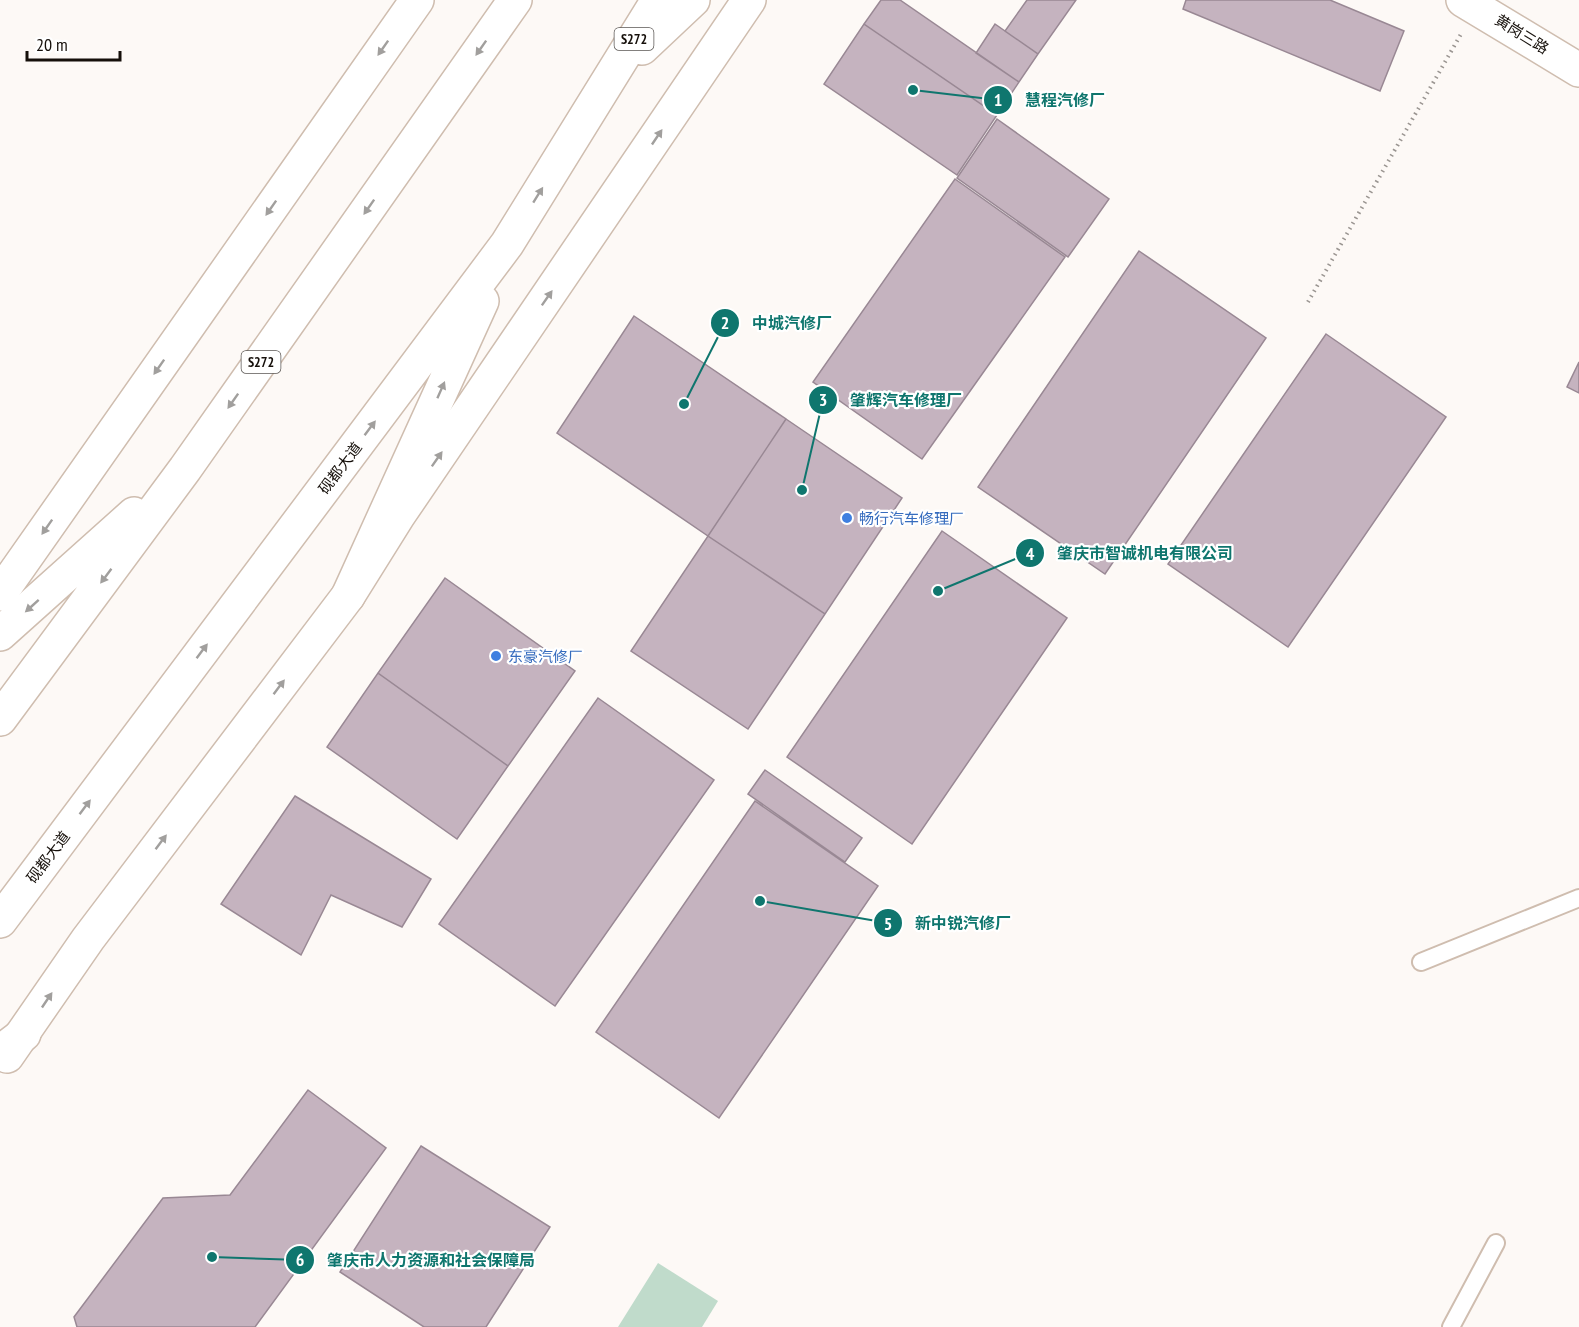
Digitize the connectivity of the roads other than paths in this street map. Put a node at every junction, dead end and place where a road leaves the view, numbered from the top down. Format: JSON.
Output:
{"nodes":[{"id":1,"x":417,"y":0,"type":"edge"},
{"id":2,"x":515,"y":0,"type":"edge"},
{"id":3,"x":658,"y":0,"type":"edge"},
{"id":4,"x":693,"y":0,"type":"edge"},
{"id":5,"x":749,"y":0,"type":"edge"},
{"id":6,"x":1470,"y":3,"type":"edge"},
{"id":7,"x":1579,"y":70,"type":"edge"},
{"id":8,"x":610,"y":78,"type":"junction"},
{"id":9,"x":507,"y":244,"type":"junction"},
{"id":10,"x":185,"y":469,"type":"junction"},
{"id":11,"x":0,"y":594,"type":"edge"},
{"id":12,"x":348,"y":596,"type":"junction"},
{"id":13,"x":0,"y":634,"type":"edge"},
{"id":14,"x":0,"y":720,"type":"edge"},
{"id":15,"x":1579,"y":898,"type":"edge"},
{"id":16,"x":0,"y":921,"type":"edge"},
{"id":17,"x":1421,"y":962,"type":"dead end"},
{"id":18,"x":12,"y":1043,"type":"edge"},
{"id":19,"x":0,"y":1064,"type":"edge"},
{"id":20,"x":1496,"y":1243,"type":"dead end"},
{"id":21,"x":1451,"y":1327,"type":"edge"}],
"edges":[{"from":1,"to":11,"type":"main road","one_way":true},
{"from":2,"to":10,"type":"main road","number":"S272","one_way":true},
{"from":3,"to":8,"type":"main road","name":"砚都大道","number":"S272"},
{"from":4,"to":8,"type":"main road"},
{"from":12,"to":5,"type":"main road","one_way":true},
{"from":6,"to":7,"type":"main road","name":"黄岗三路"},
{"from":9,"to":8,"type":"main road","name":"砚都大道","number":"S272","one_way":true},
{"from":12,"to":9,"type":"main road","one_way":true},
{"from":16,"to":9,"type":"main road","name":"砚都大道","number":"S272","one_way":true},
{"from":10,"to":13,"type":"main road","one_way":true},
{"from":10,"to":14,"type":"main road","number":"S272","one_way":true},
{"from":18,"to":12,"type":"main road","one_way":true},
{"from":15,"to":17,"type":"lane"},
{"from":18,"to":19,"type":"main road"},
{"from":20,"to":21,"type":"lane"}]}
